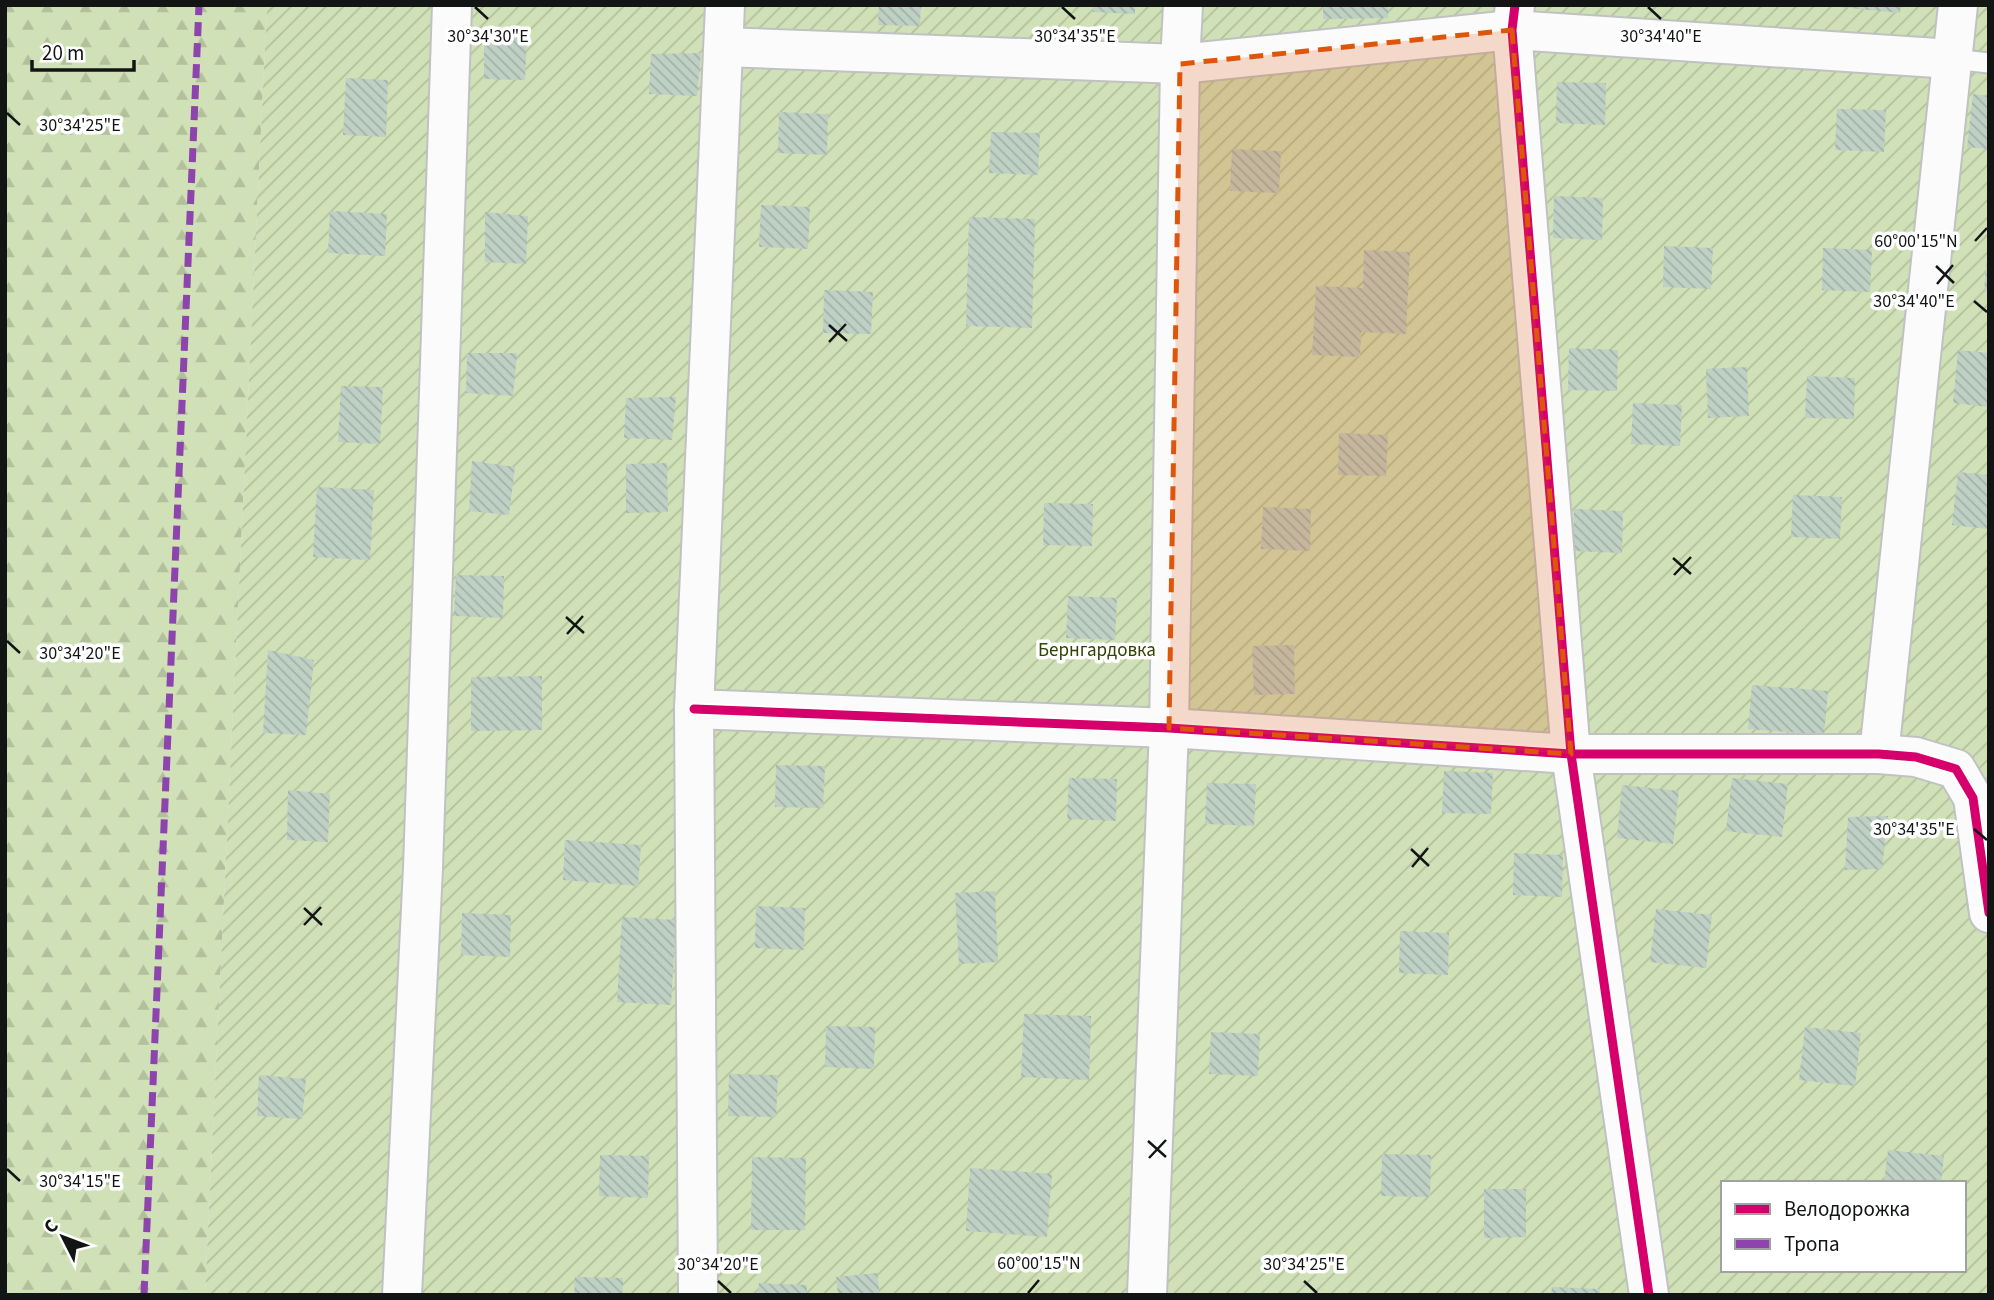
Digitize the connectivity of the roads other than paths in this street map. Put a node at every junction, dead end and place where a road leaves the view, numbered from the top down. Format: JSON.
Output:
{"nodes":[{"id":1,"x":452,"y":5,"type":"edge"},
{"id":2,"x":725,"y":5,"type":"edge"},
{"id":3,"x":1183,"y":5,"type":"edge"},
{"id":4,"x":1958,"y":5,"type":"edge"},
{"id":5,"x":1514,"y":18,"type":"edge"},
{"id":6,"x":724,"y":47,"type":"junction"},
{"id":7,"x":1971,"y":61,"type":"edge"},
{"id":8,"x":1180,"y":64,"type":"junction"},
{"id":9,"x":694,"y":709,"type":"junction"},
{"id":10,"x":1169,"y":728,"type":"junction"},
{"id":11,"x":1571,"y":754,"type":"junction"},
{"id":12,"x":1879,"y":754,"type":"junction"},
{"id":13,"x":1989,"y":913,"type":"edge"},
{"id":14,"x":402,"y":1295,"type":"edge"},
{"id":15,"x":698,"y":1295,"type":"edge"},
{"id":16,"x":1147,"y":1295,"type":"edge"},
{"id":17,"x":1649,"y":1295,"type":"edge"}],
"edges":[{"from":1,"to":14,"type":"street"},
{"from":2,"to":6,"type":"street"},
{"from":3,"to":8,"type":"street"},
{"from":4,"to":7,"type":"street"},
{"from":5,"to":7,"type":"street"},
{"from":5,"to":8,"type":"street"},
{"from":5,"to":11,"type":"street"},
{"from":6,"to":8,"type":"street"},
{"from":6,"to":9,"type":"street"},
{"from":7,"to":12,"type":"street"},
{"from":8,"to":10,"type":"street"},
{"from":9,"to":10,"type":"street"},
{"from":9,"to":15,"type":"street"},
{"from":10,"to":11,"type":"street"},
{"from":10,"to":16,"type":"street"},
{"from":11,"to":12,"type":"street"},
{"from":11,"to":17,"type":"street"},
{"from":12,"to":13,"type":"street"}]}
